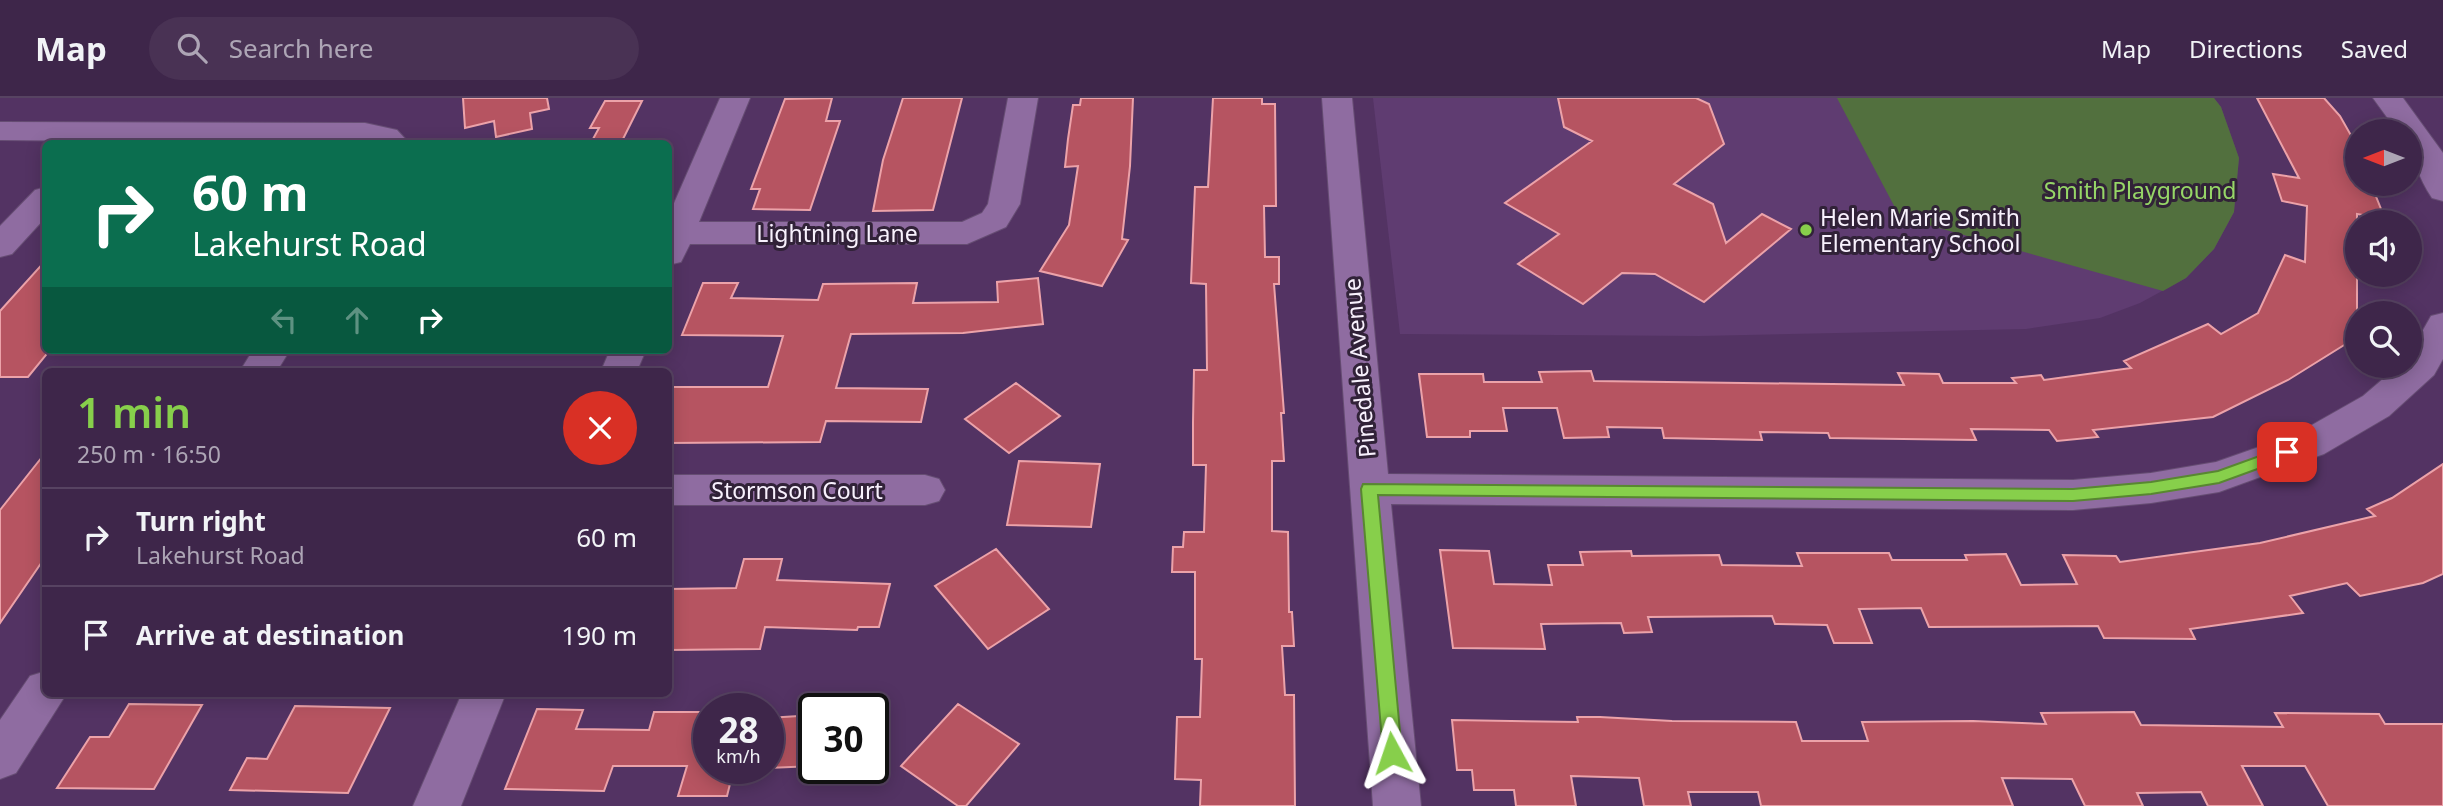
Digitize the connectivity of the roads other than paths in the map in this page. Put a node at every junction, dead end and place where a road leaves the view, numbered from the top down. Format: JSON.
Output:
{"nodes":[{"id":1,"x":736,"y":98,"type":"edge"},
{"id":2,"x":1023,"y":98,"type":"edge"},
{"id":3,"x":1337,"y":98,"type":"edge"},
{"id":4,"x":2389,"y":98,"type":"edge"},
{"id":5,"x":0,"y":131,"type":"edge"},
{"id":6,"x":100,"y":137,"type":"edge"},
{"id":7,"x":389,"y":140,"type":"edge"},
{"id":8,"x":2443,"y":191,"type":"edge"},
{"id":9,"x":42,"y":201,"type":"edge"},
{"id":10,"x":673,"y":244,"type":"edge"},
{"id":11,"x":0,"y":246,"type":"edge"},
{"id":12,"x":2440,"y":337,"type":"edge"},
{"id":13,"x":1369,"y":489,"type":"junction"},
{"id":14,"x":672,"y":490,"type":"edge"},
{"id":15,"x":925,"y":490,"type":"dead end"},
{"id":16,"x":42,"y":696,"type":"edge"},
{"id":17,"x":482,"y":697,"type":"edge"},
{"id":18,"x":0,"y":758,"type":"edge"},
{"id":19,"x":437,"y":806,"type":"edge"},
{"id":20,"x":1397,"y":806,"type":"edge"}],
"edges":[{"from":1,"to":10,"type":"street"},
{"from":2,"to":10,"type":"street","name":"Lightning Lane"},
{"from":3,"to":13,"type":"street","name":"Pinedale Avenue"},
{"from":4,"to":8,"type":"street"},
{"from":5,"to":6,"type":"street"},
{"from":6,"to":7,"type":"street"},
{"from":9,"to":11,"type":"street"},
{"from":12,"to":13,"type":"street"},
{"from":13,"to":20,"type":"street","name":"Pinedale Avenue"},
{"from":14,"to":15,"type":"street","name":"Stormson Court"},
{"from":16,"to":18,"type":"street"},
{"from":17,"to":19,"type":"street"}]}
